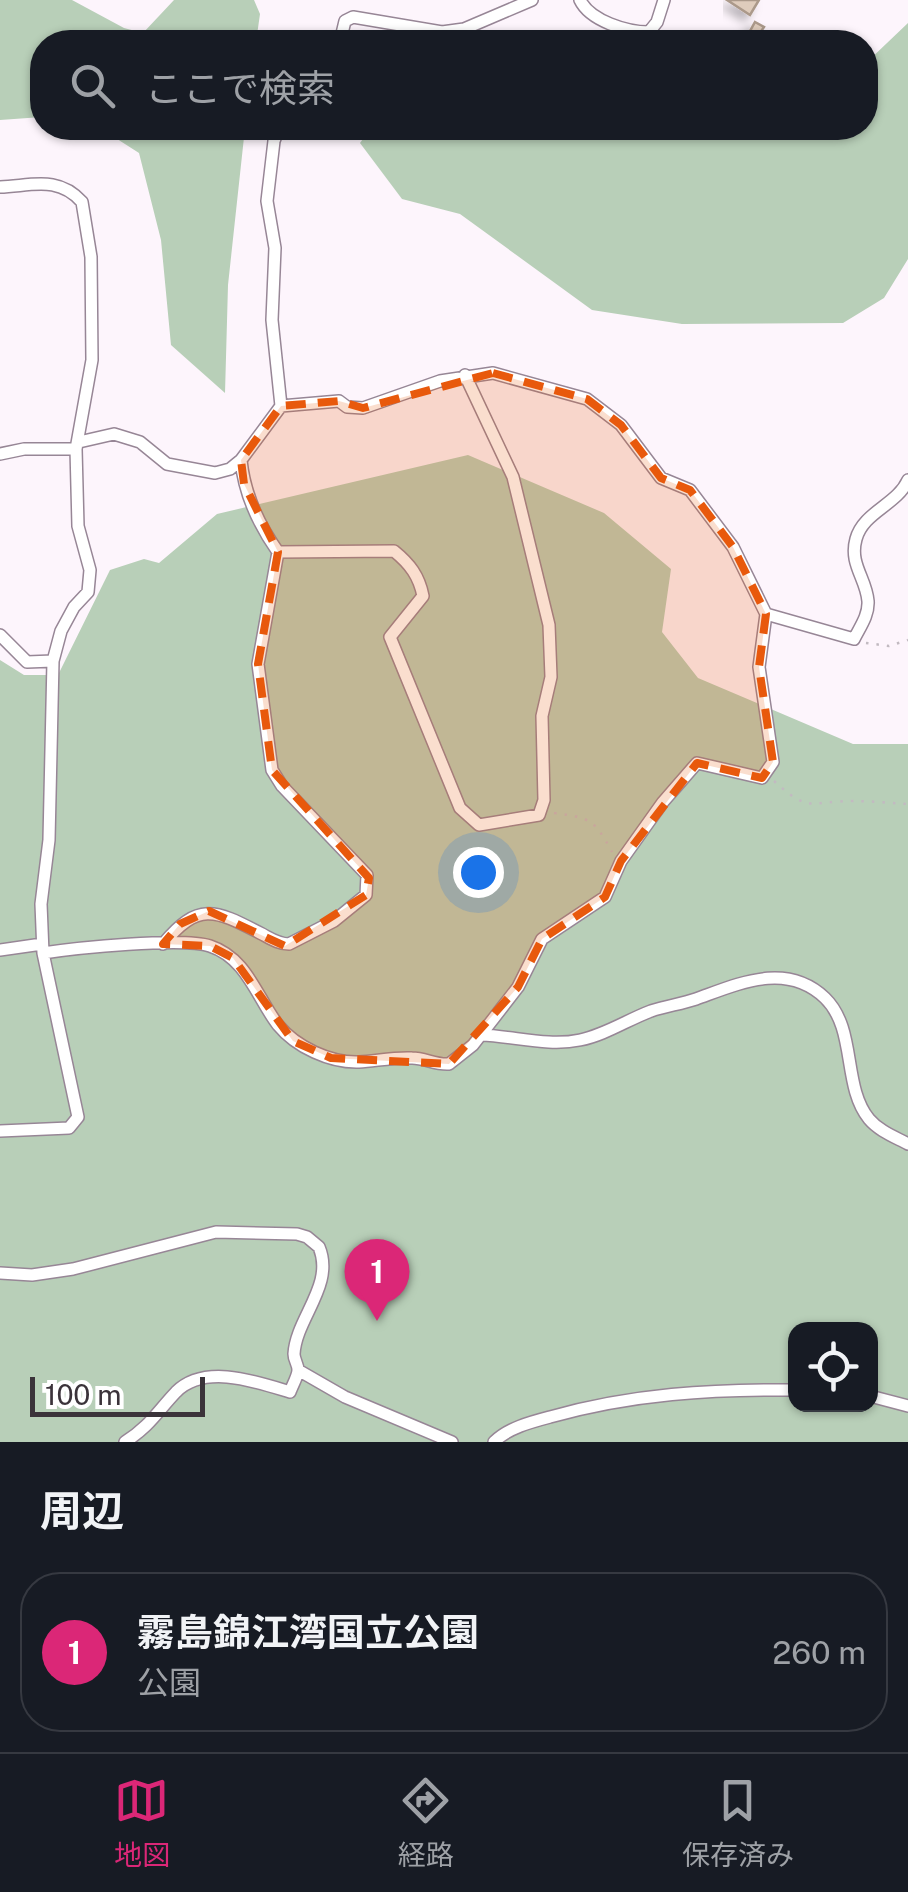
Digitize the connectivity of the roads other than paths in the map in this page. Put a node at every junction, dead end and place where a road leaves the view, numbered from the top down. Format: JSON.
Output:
{"nodes":[{"id":1,"x":532,"y":0,"type":"edge"},
{"id":2,"x":580,"y":0,"type":"edge"},
{"id":3,"x":664,"y":0,"type":"edge"},
{"id":4,"x":343,"y":30,"type":"edge"},
{"id":5,"x":431,"y":30,"type":"edge"},
{"id":6,"x":457,"y":30,"type":"edge"},
{"id":7,"x":633,"y":30,"type":"edge"},
{"id":8,"x":651,"y":30,"type":"edge"},
{"id":9,"x":275,"y":140,"type":"edge"},
{"id":10,"x":0,"y":188,"type":"edge"},
{"id":11,"x":464,"y":376,"type":"junction"},
{"id":12,"x":282,"y":406,"type":"junction"},
{"id":13,"x":78,"y":445,"type":"junction"},
{"id":14,"x":0,"y":454,"type":"edge"},
{"id":15,"x":241,"y":460,"type":"junction"},
{"id":16,"x":908,"y":480,"type":"edge"},
{"id":17,"x":278,"y":552,"type":"junction"},
{"id":18,"x":766,"y":614,"type":"junction"},
{"id":19,"x":0,"y":635,"type":"edge"},
{"id":20,"x":52,"y":661,"type":"junction"},
{"id":21,"x":164,"y":944,"type":"junction"},
{"id":22,"x":43,"y":949,"type":"junction"},
{"id":23,"x":0,"y":950,"type":"edge"},
{"id":24,"x":481,"y":1035,"type":"junction"},
{"id":25,"x":0,"y":1132,"type":"edge"},
{"id":26,"x":908,"y":1144,"type":"edge"},
{"id":27,"x":0,"y":1273,"type":"edge"},
{"id":28,"x":298,"y":1370,"type":"junction"},
{"id":29,"x":788,"y":1390,"type":"edge"},
{"id":30,"x":878,"y":1398,"type":"edge"},
{"id":31,"x":908,"y":1406,"type":"edge"},
{"id":32,"x":126,"y":1442,"type":"edge"},
{"id":33,"x":452,"y":1442,"type":"edge"},
{"id":34,"x":494,"y":1442,"type":"edge"}],
"edges":[{"from":1,"to":6,"type":"street"},
{"from":2,"to":7,"type":"street"},
{"from":3,"to":8,"type":"street"},
{"from":4,"to":5,"type":"street"},
{"from":9,"to":12,"type":"street"},
{"from":10,"to":13,"type":"street"},
{"from":11,"to":12,"type":"street"},
{"from":11,"to":17,"type":"street"},
{"from":11,"to":18,"type":"street"},
{"from":12,"to":15,"type":"street"},
{"from":13,"to":14,"type":"street"},
{"from":13,"to":15,"type":"street"},
{"from":13,"to":20,"type":"street"},
{"from":15,"to":17,"type":"street"},
{"from":16,"to":18,"type":"street"},
{"from":17,"to":21,"type":"street"},
{"from":18,"to":24,"type":"street"},
{"from":19,"to":20,"type":"street"},
{"from":20,"to":22,"type":"street"},
{"from":21,"to":22,"type":"street"},
{"from":21,"to":24,"type":"street"},
{"from":22,"to":23,"type":"street"},
{"from":22,"to":25,"type":"street"},
{"from":24,"to":26,"type":"street"},
{"from":27,"to":28,"type":"street"},
{"from":28,"to":32,"type":"street"},
{"from":28,"to":33,"type":"street"},
{"from":29,"to":34,"type":"street"},
{"from":30,"to":31,"type":"street"}]}
